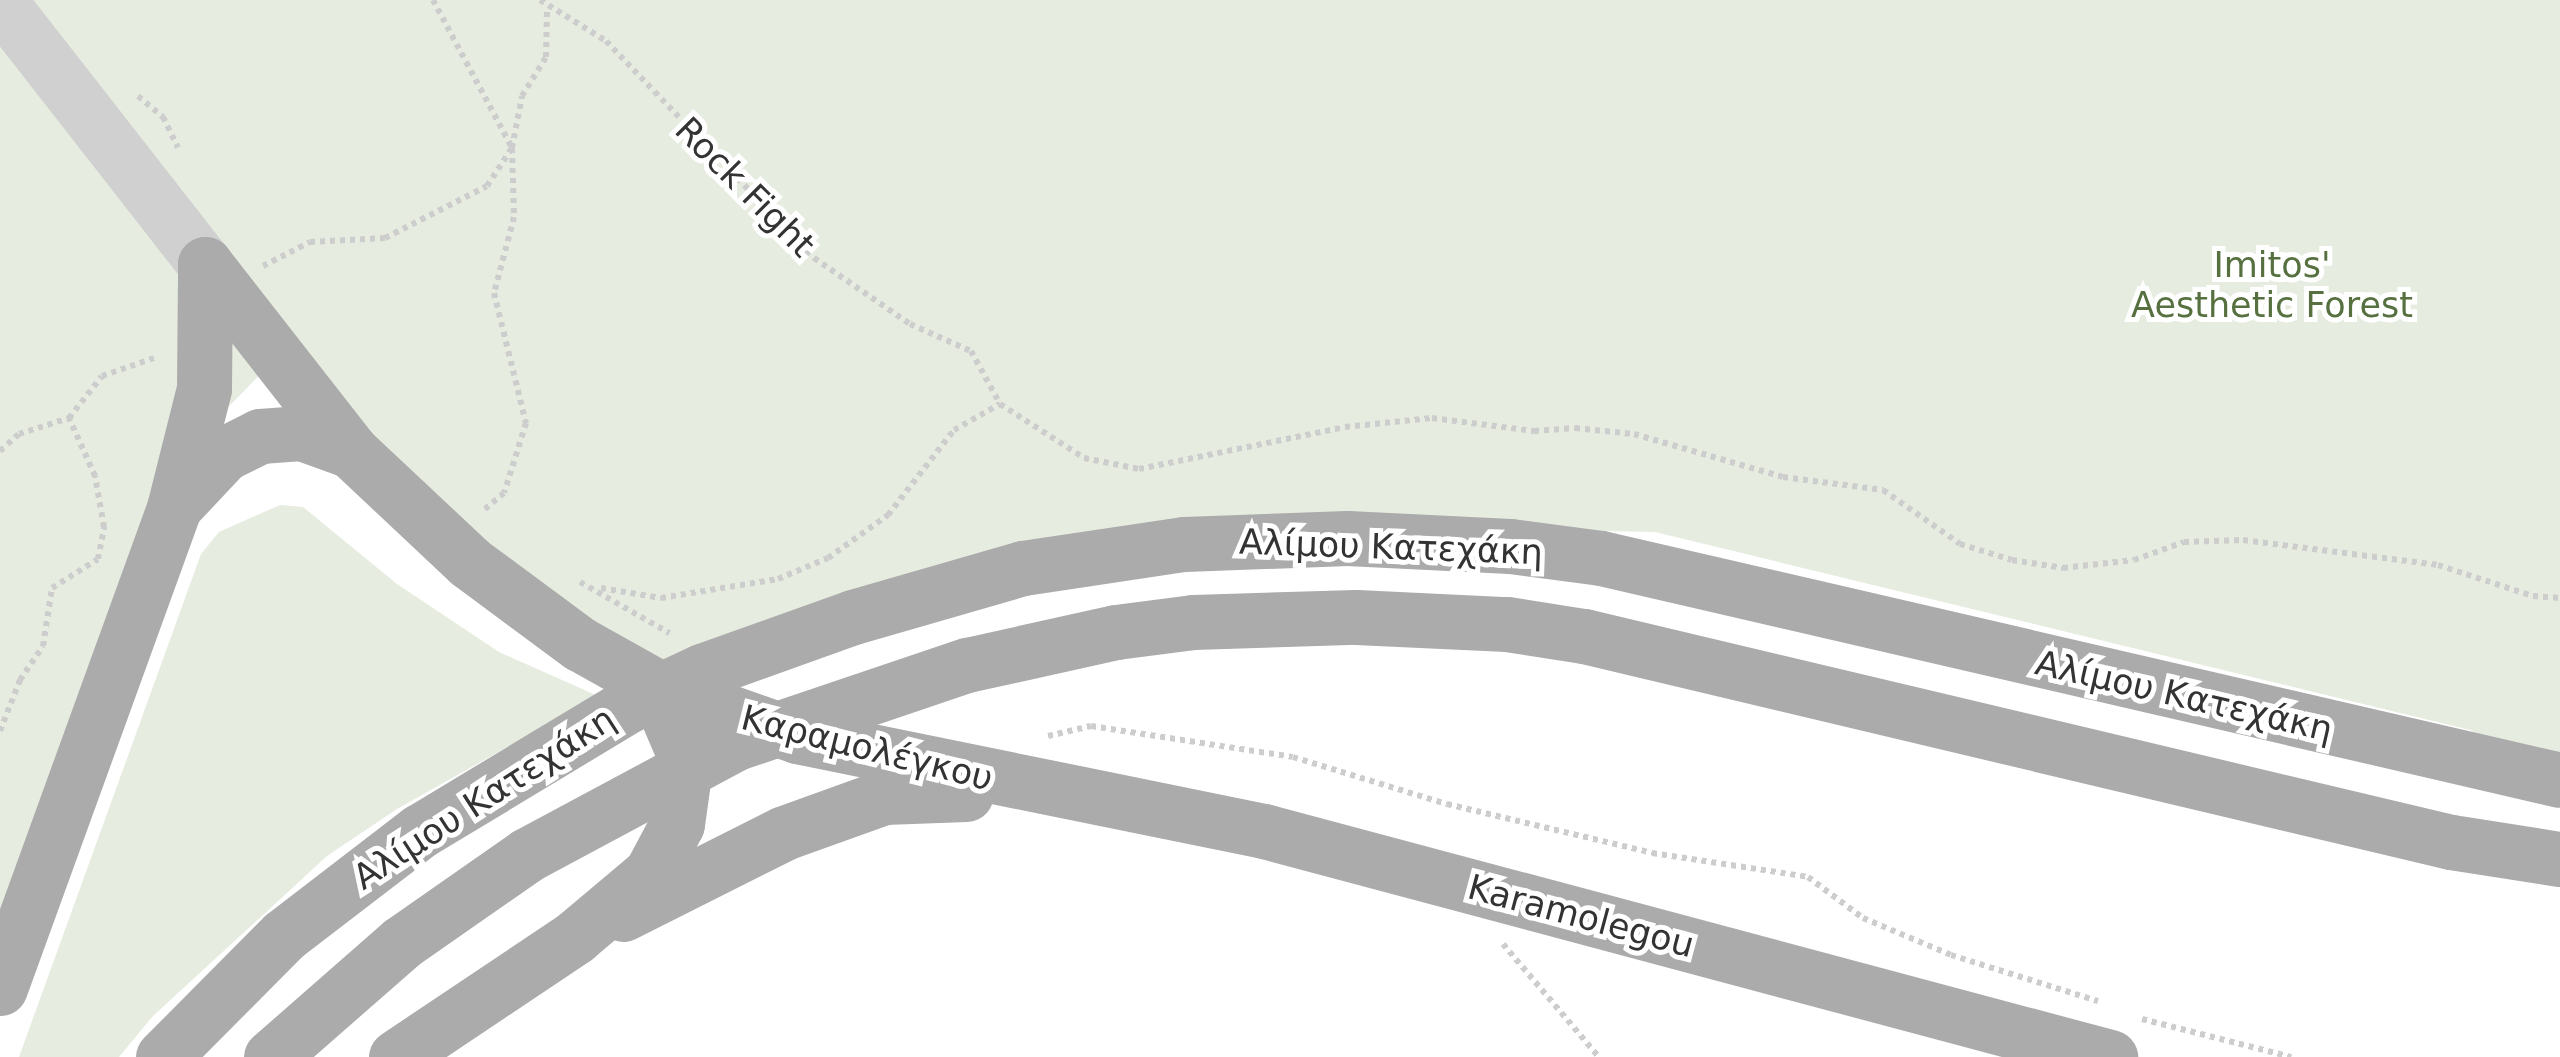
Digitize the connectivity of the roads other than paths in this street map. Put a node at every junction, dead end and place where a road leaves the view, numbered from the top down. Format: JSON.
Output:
{"nodes":[{"id":1,"x":0,"y":2,"type":"edge"},
{"id":2,"x":230,"y":267,"type":"junction"},
{"id":3,"x":352,"y":451,"type":"junction"},
{"id":4,"x":174,"y":508,"type":"junction"},
{"id":5,"x":655,"y":686,"type":"junction"},
{"id":6,"x":1038,"y":766,"type":"junction"},
{"id":7,"x":2560,"y":780,"type":"edge"},
{"id":8,"x":2560,"y":859,"type":"edge"},
{"id":9,"x":576,"y":937,"type":"junction"},
{"id":10,"x":0,"y":988,"type":"edge"},
{"id":11,"x":2115,"y":1025,"type":"edge"},
{"id":12,"x":162,"y":1057,"type":"edge"},
{"id":13,"x":272,"y":1057,"type":"edge"},
{"id":14,"x":396,"y":1057,"type":"edge"}],
"edges":[{"from":1,"to":2,"type":"street"},
{"from":2,"to":3,"type":"main road"},
{"from":2,"to":4,"type":"main road"},
{"from":3,"to":4,"type":"main road"},
{"from":3,"to":5,"type":"main road","name":"Καραμολέγκου"},
{"from":4,"to":10,"type":"main road"},
{"from":5,"to":6,"type":"main road","name":"Καραμολέγκου"},
{"from":5,"to":9,"type":"main road"},
{"from":6,"to":9,"type":"main road"},
{"from":6,"to":11,"type":"main road","name":"Karamolegou"},
{"from":7,"to":12,"type":"main road","name":"Αλίμου Κατεχάκη","bridge":true},
{"from":8,"to":13,"type":"main road","name":"Αλίμου Κατεχάκη","bridge":true},
{"from":9,"to":14,"type":"main road"}]}
